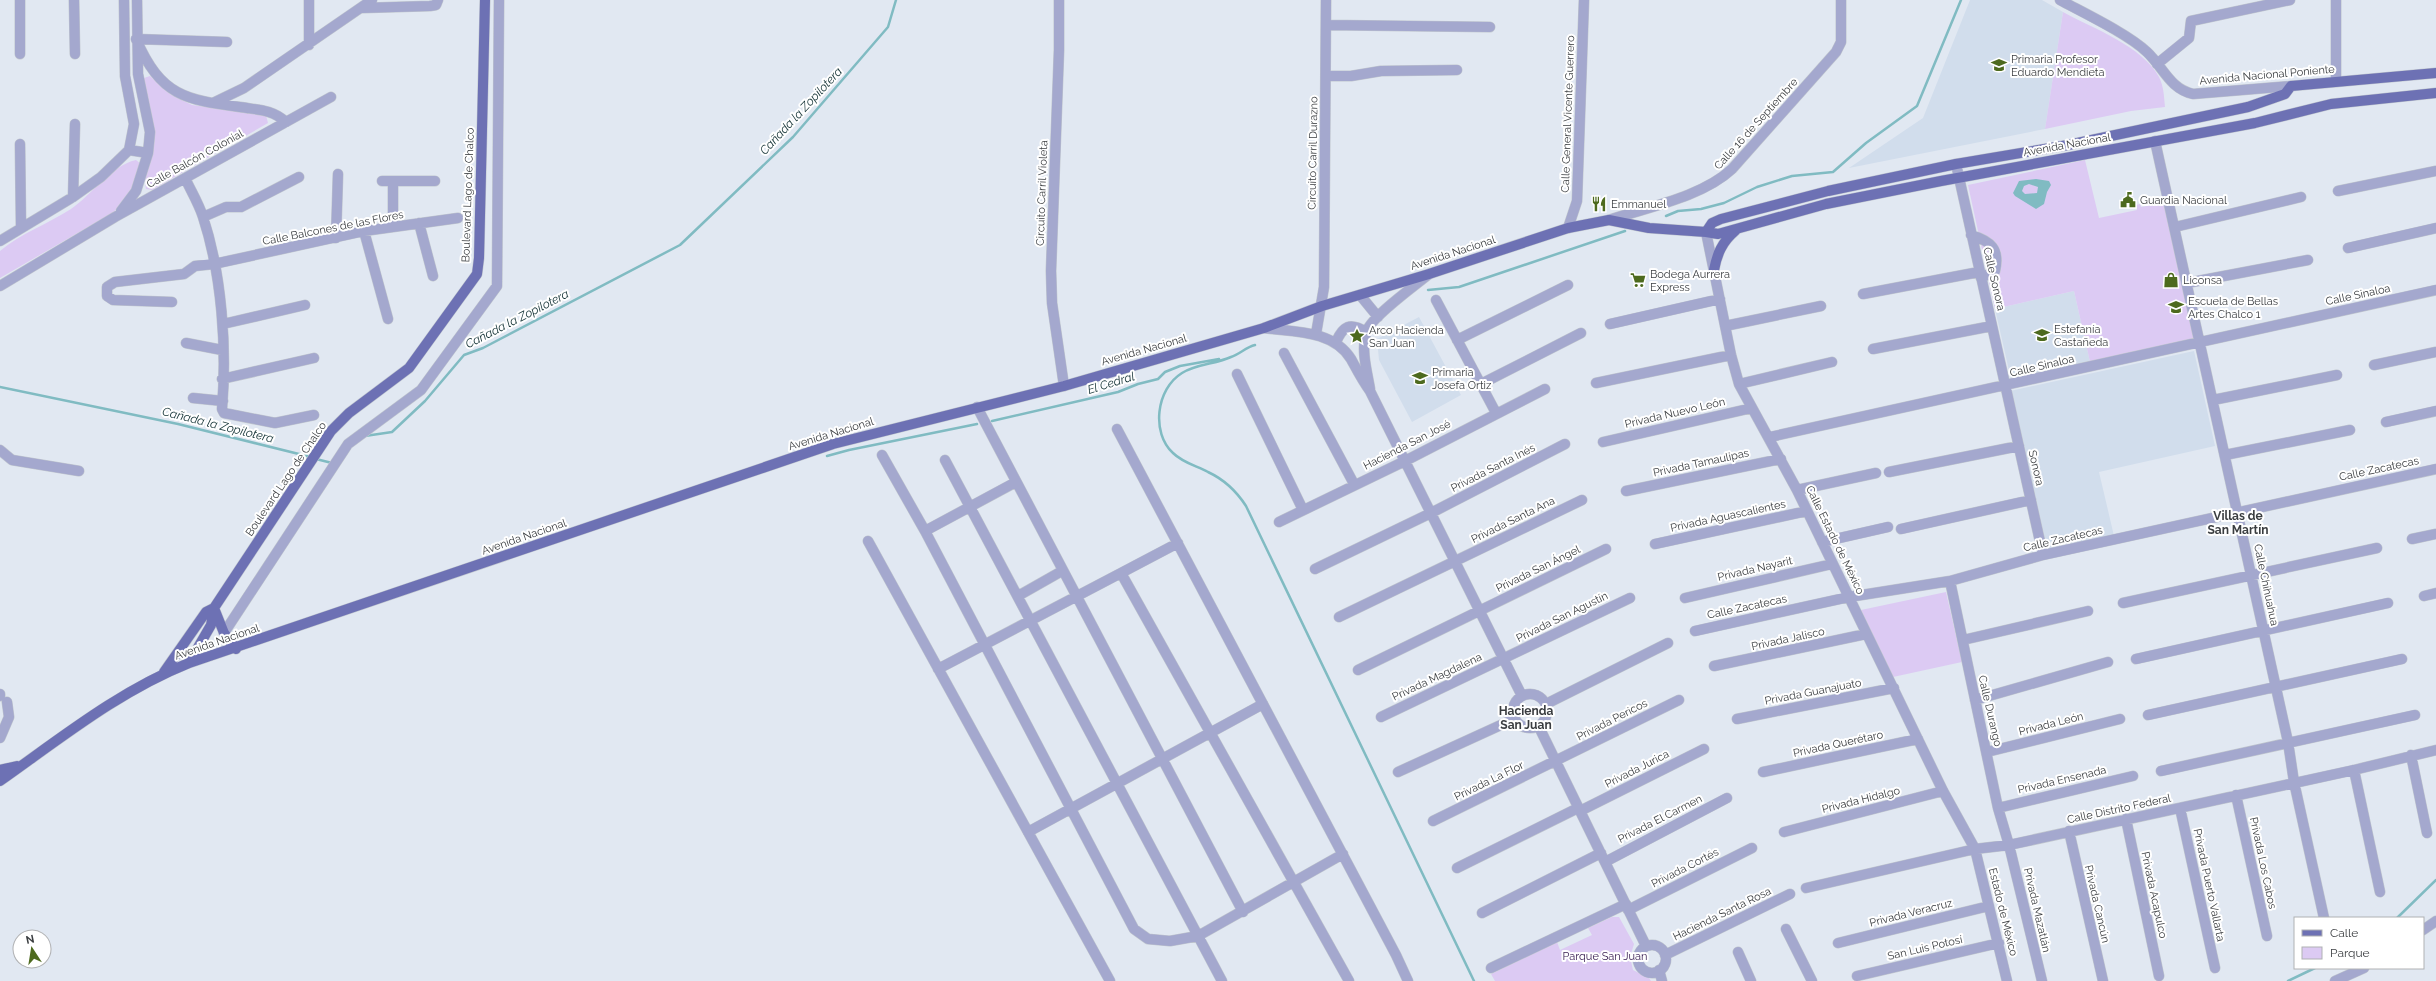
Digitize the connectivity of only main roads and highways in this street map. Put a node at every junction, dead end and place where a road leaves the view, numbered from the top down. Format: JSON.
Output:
{"nodes":[{"id":1,"x":485,"y":0,"type":"edge"},
{"id":2,"x":2436,"y":73,"type":"edge"},
{"id":3,"x":2291,"y":86,"type":"joint"},
{"id":4,"x":2436,"y":93,"type":"edge"},
{"id":5,"x":1740,"y":228,"type":"junction"},
{"id":6,"x":1706,"y":232,"type":"junction"},
{"id":7,"x":1714,"y":270,"type":"road end"},
{"id":8,"x":214,"y":608,"type":"junction"},
{"id":9,"x":236,"y":649,"type":"junction"},
{"id":10,"x":189,"y":663,"type":"junction"},
{"id":11,"x":163,"y":674,"type":"junction"},
{"id":12,"x":23,"y":765,"type":"junction"},
{"id":13,"x":0,"y":770,"type":"edge"},
{"id":14,"x":0,"y":781,"type":"edge"}],
"edges":[{"from":1,"to":8,"type":"main road","name":"Boulevard Lago de Chalco"},
{"from":2,"to":3,"type":"main road","name":"Avenida Nacional Poniente"},
{"from":3,"to":6,"type":"main road","name":"Avenida Nacional"},
{"from":4,"to":5,"type":"main road","name":"Avenida Nacional"},
{"from":5,"to":6,"type":"main road","name":"Avenida Nacional"},
{"from":5,"to":7,"type":"main road"},
{"from":6,"to":9,"type":"main road","name":"Avenida Nacional"},
{"from":8,"to":9,"type":"main road"},
{"from":8,"to":10,"type":"main road","name":"Boulevard Lago de Chalco"},
{"from":8,"to":11,"type":"main road","name":"Boulevard Lago de Chalco"},
{"from":9,"to":10,"type":"main road","name":"Avenida Nacional"},
{"from":10,"to":11,"type":"main road","name":"Avenida Nacional"},
{"from":11,"to":12,"type":"main road","name":"Avenida Nacional"},
{"from":12,"to":13,"type":"main road"},
{"from":12,"to":14,"type":"main road","name":"Avenida Nacional"}]}
